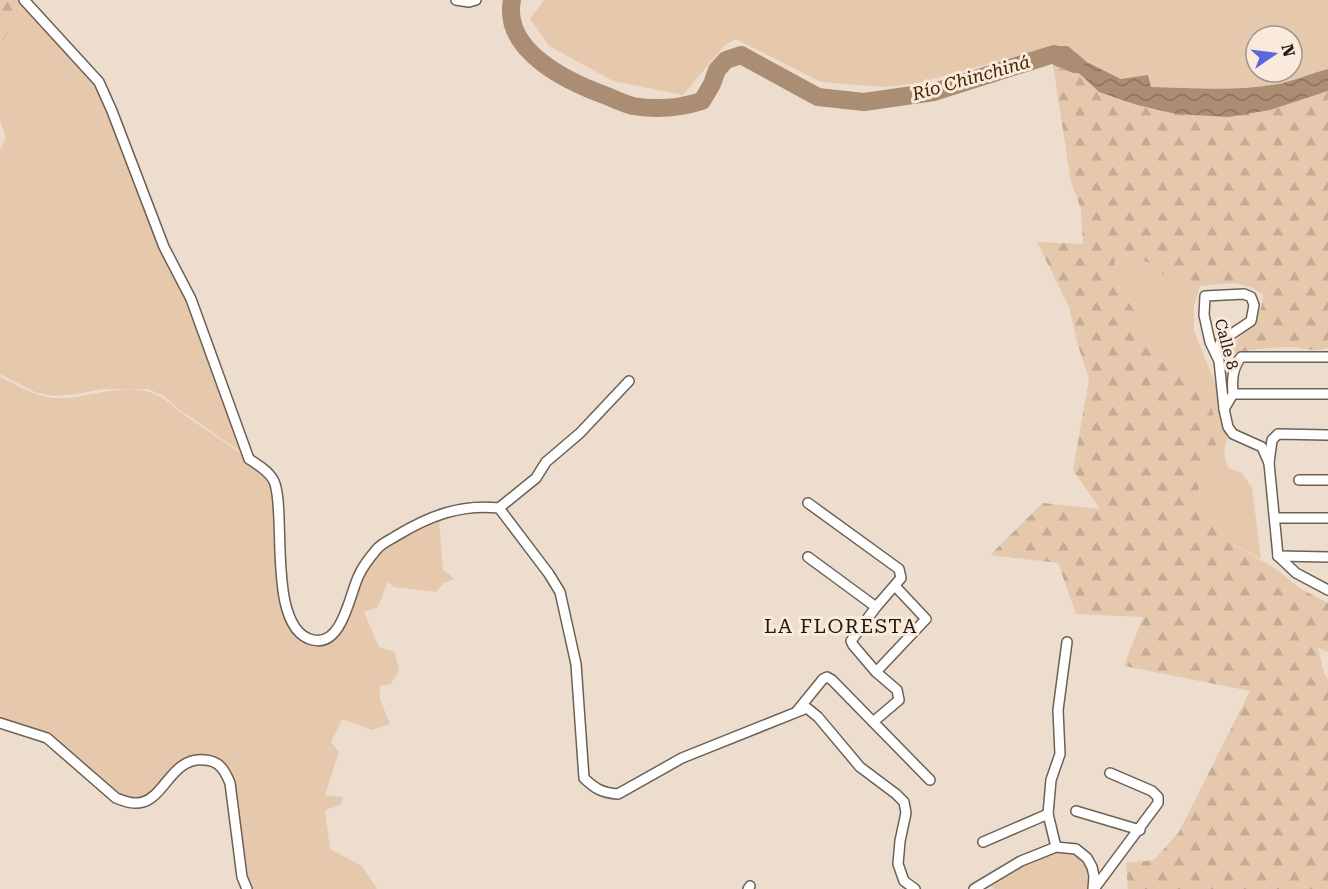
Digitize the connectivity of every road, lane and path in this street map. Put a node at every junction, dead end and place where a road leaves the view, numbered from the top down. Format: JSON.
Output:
{"nodes":[{"id":1,"x":24,"y":0,"type":"edge"},
{"id":2,"x":456,"y":0,"type":"edge"},
{"id":3,"x":476,"y":0,"type":"edge"},
{"id":4,"x":1217,"y":356,"type":"junction"},
{"id":5,"x":1328,"y":357,"type":"edge"},
{"id":6,"x":629,"y":381,"type":"dead end"},
{"id":7,"x":1233,"y":394,"type":"junction"},
{"id":8,"x":1328,"y":394,"type":"edge"},
{"id":9,"x":1224,"y":410,"type":"junction"},
{"id":10,"x":1328,"y":435,"type":"edge"},
{"id":11,"x":1269,"y":462,"type":"junction"},
{"id":12,"x":1299,"y":480,"type":"dead end"},
{"id":13,"x":1328,"y":480,"type":"edge"},
{"id":14,"x":808,"y":503,"type":"dead end"},
{"id":15,"x":499,"y":508,"type":"junction"},
{"id":16,"x":1275,"y":518,"type":"junction"},
{"id":17,"x":1328,"y":518,"type":"edge"},
{"id":18,"x":1278,"y":556,"type":"junction"},
{"id":19,"x":1328,"y":556,"type":"edge"},
{"id":20,"x":808,"y":557,"type":"dead end"},
{"id":21,"x":895,"y":586,"type":"junction"},
{"id":22,"x":1328,"y":590,"type":"edge"},
{"id":23,"x":876,"y":607,"type":"junction"},
{"id":24,"x":1067,"y":642,"type":"dead end"},
{"id":25,"x":876,"y":672,"type":"junction"},
{"id":26,"x":797,"y":711,"type":"junction"},
{"id":27,"x":873,"y":722,"type":"junction"},
{"id":28,"x":0,"y":723,"type":"edge"},
{"id":29,"x":1110,"y":773,"type":"dead end"},
{"id":30,"x":930,"y":780,"type":"dead end"},
{"id":31,"x":1076,"y":811,"type":"dead end"},
{"id":32,"x":1048,"y":814,"type":"junction"},
{"id":33,"x":1140,"y":830,"type":"junction"},
{"id":34,"x":983,"y":842,"type":"dead end"},
{"id":35,"x":1056,"y":847,"type":"junction"},
{"id":36,"x":247,"y":889,"type":"edge"},
{"id":37,"x":915,"y":889,"type":"edge"},
{"id":38,"x":974,"y":889,"type":"edge"},
{"id":39,"x":1093,"y":889,"type":"edge"}],
"edges":[{"from":1,"to":15,"type":"street"},
{"from":2,"to":3,"type":"street"},
{"from":4,"to":4,"type":"street","name":"Calle 8"},
{"from":4,"to":9,"type":"street","name":"Calle 8"},
{"from":5,"to":7,"type":"street"},
{"from":6,"to":15,"type":"street"},
{"from":7,"to":8,"type":"street"},
{"from":7,"to":9,"type":"street"},
{"from":9,"to":11,"type":"street","name":"Calle 8"},
{"from":10,"to":11,"type":"street"},
{"from":11,"to":16,"type":"street"},
{"from":12,"to":13,"type":"street"},
{"from":14,"to":21,"type":"street"},
{"from":15,"to":26,"type":"street"},
{"from":16,"to":17,"type":"street"},
{"from":16,"to":18,"type":"street"},
{"from":18,"to":19,"type":"street"},
{"from":18,"to":22,"type":"street"},
{"from":20,"to":23,"type":"street"},
{"from":21,"to":23,"type":"street"},
{"from":21,"to":25,"type":"street"},
{"from":23,"to":25,"type":"street"},
{"from":24,"to":32,"type":"street"},
{"from":25,"to":27,"type":"street"},
{"from":26,"to":27,"type":"street"},
{"from":26,"to":37,"type":"street"},
{"from":27,"to":30,"type":"street"},
{"from":28,"to":36,"type":"street"},
{"from":29,"to":33,"type":"street"},
{"from":31,"to":33,"type":"street"},
{"from":32,"to":34,"type":"street"},
{"from":32,"to":35,"type":"street"},
{"from":33,"to":39,"type":"street"},
{"from":35,"to":38,"type":"street"},
{"from":35,"to":39,"type":"street"}]}
